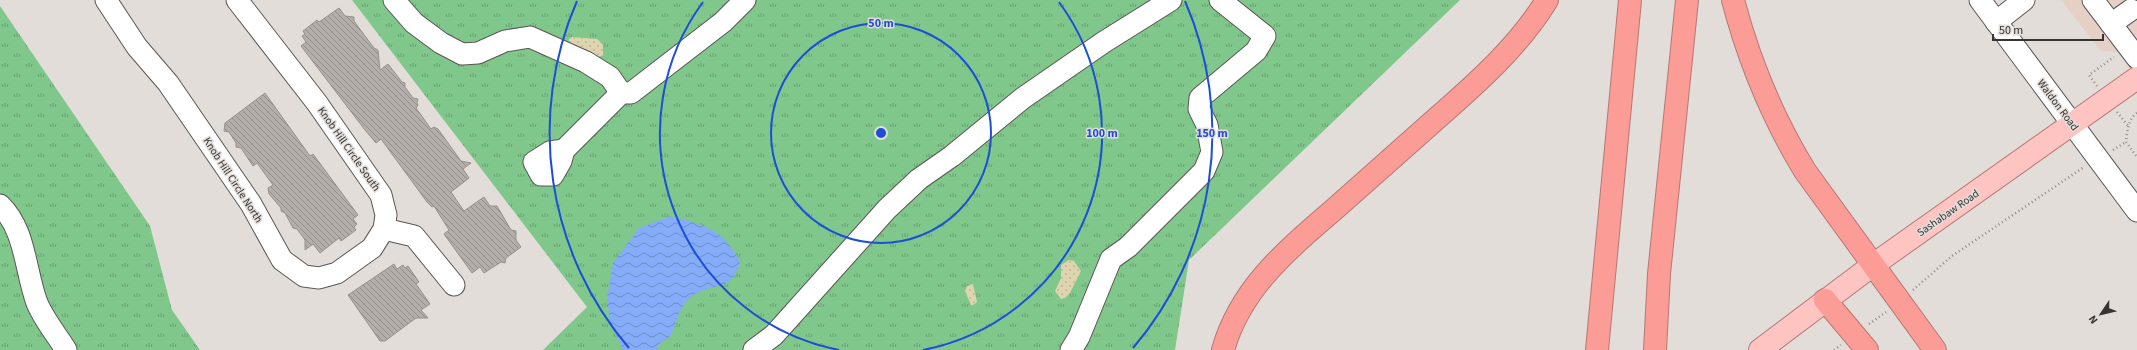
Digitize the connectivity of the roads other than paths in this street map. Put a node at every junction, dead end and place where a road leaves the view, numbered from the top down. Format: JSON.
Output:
{"nodes":[{"id":1,"x":106,"y":0,"type":"edge"},
{"id":2,"x":237,"y":0,"type":"edge"},
{"id":3,"x":394,"y":0,"type":"edge"},
{"id":4,"x":745,"y":0,"type":"edge"},
{"id":5,"x":1171,"y":0,"type":"edge"},
{"id":6,"x":1220,"y":0,"type":"edge"},
{"id":7,"x":1547,"y":0,"type":"edge"},
{"id":8,"x":1630,"y":0,"type":"edge"},
{"id":9,"x":1687,"y":0,"type":"edge"},
{"id":10,"x":1733,"y":0,"type":"edge"},
{"id":11,"x":1980,"y":0,"type":"edge"},
{"id":12,"x":2024,"y":0,"type":"edge"},
{"id":13,"x":2093,"y":0,"type":"edge"},
{"id":14,"x":2131,"y":10,"type":"dead end"},
{"id":15,"x":1996,"y":22,"type":"junction"},
{"id":16,"x":2111,"y":24,"type":"junction"},
{"id":17,"x":2137,"y":58,"type":"edge"},
{"id":18,"x":2137,"y":78,"type":"edge"},
{"id":19,"x":620,"y":93,"type":"junction"},
{"id":20,"x":2073,"y":125,"type":"junction"},
{"id":21,"x":564,"y":150,"type":"dead end"},
{"id":22,"x":0,"y":205,"type":"edge"},
{"id":23,"x":2137,"y":211,"type":"edge"},
{"id":24,"x":384,"y":230,"type":"junction"},
{"id":25,"x":1873,"y":265,"type":"junction"},
{"id":26,"x":454,"y":285,"type":"dead end"},
{"id":27,"x":1825,"y":300,"type":"junction"},
{"id":28,"x":1861,"y":342,"type":"edge"},
{"id":29,"x":66,"y":350,"type":"edge"},
{"id":30,"x":754,"y":350,"type":"edge"},
{"id":31,"x":1071,"y":350,"type":"edge"},
{"id":32,"x":1223,"y":350,"type":"edge"},
{"id":33,"x":1597,"y":350,"type":"edge"},
{"id":34,"x":1654,"y":350,"type":"edge"},
{"id":35,"x":1760,"y":350,"type":"edge"},
{"id":36,"x":1935,"y":350,"type":"edge"}],
"edges":[{"from":1,"to":24,"type":"street","name":"Knob Hill Circle North"},
{"from":2,"to":24,"type":"street","name":"Knob Hill Circle South"},
{"from":3,"to":19,"type":"street"},
{"from":4,"to":19,"type":"street"},
{"from":5,"to":30,"type":"street"},
{"from":6,"to":31,"type":"street"},
{"from":7,"to":32,"type":"highway"},
{"from":8,"to":33,"type":"highway"},
{"from":9,"to":34,"type":"highway"},
{"from":10,"to":25,"type":"highway"},
{"from":11,"to":15,"type":"street","name":"Waldon Road"},
{"from":12,"to":15,"type":"street"},
{"from":13,"to":16,"type":"street"},
{"from":14,"to":16,"type":"street"},
{"from":15,"to":20,"type":"street","name":"Waldon Road"},
{"from":16,"to":17,"type":"street"},
{"from":18,"to":20,"type":"main road","name":"Sashabaw Road"},
{"from":19,"to":21,"type":"street"},
{"from":20,"to":23,"type":"street","name":"Waldon Road"},
{"from":20,"to":25,"type":"main road","name":"Sashabaw Road"},
{"from":22,"to":29,"type":"street"},
{"from":24,"to":26,"type":"street"},
{"from":25,"to":27,"type":"main road","name":"Sashabaw Road"},
{"from":25,"to":36,"type":"highway"},
{"from":27,"to":28,"type":"highway"},
{"from":27,"to":35,"type":"main road","name":"Sashabaw Road"}]}
